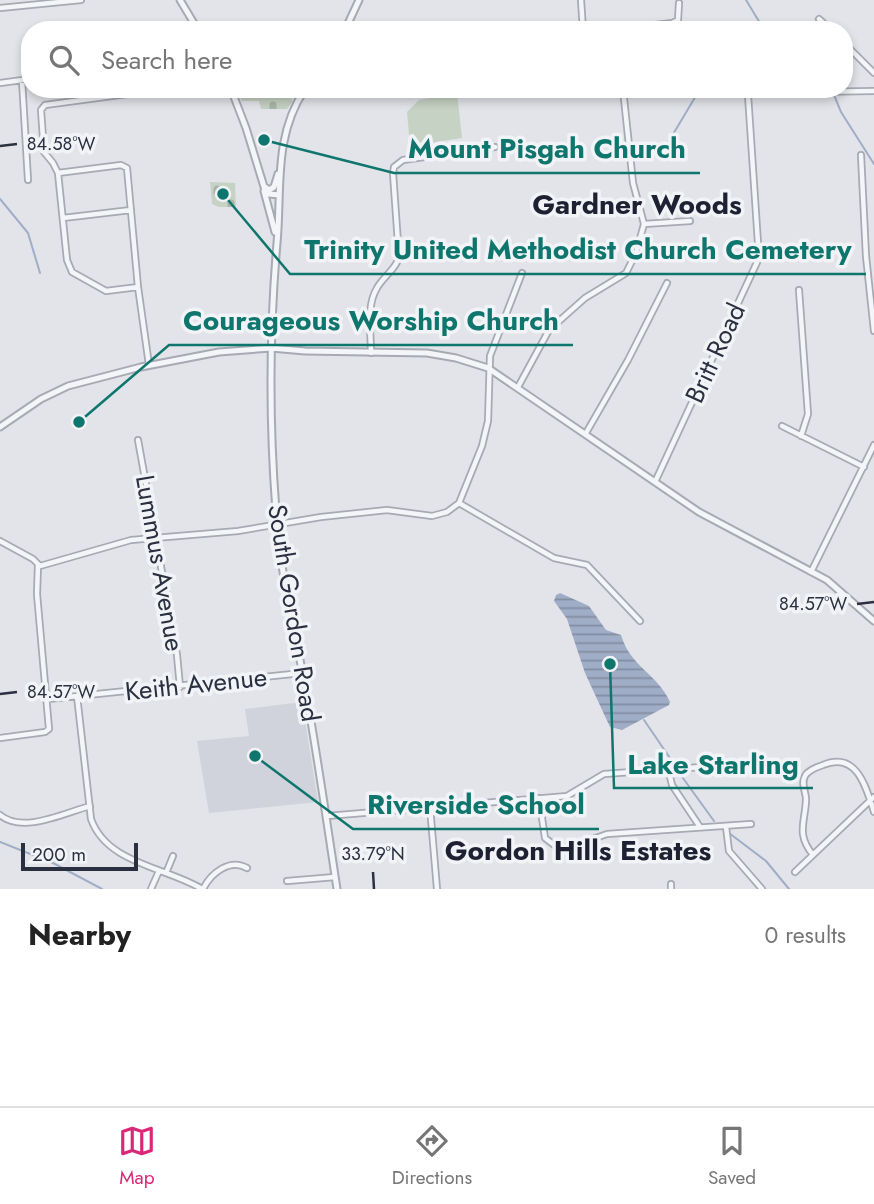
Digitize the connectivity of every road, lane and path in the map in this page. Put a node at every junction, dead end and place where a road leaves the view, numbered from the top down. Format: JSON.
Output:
{"nodes":[{"id":1,"x":81,"y":0,"type":"edge"},
{"id":2,"x":180,"y":0,"type":"edge"},
{"id":3,"x":359,"y":0,"type":"edge"},
{"id":4,"x":581,"y":0,"type":"edge"},
{"id":5,"x":679,"y":3,"type":"dead end"},
{"id":6,"x":0,"y":8,"type":"edge"},
{"id":7,"x":193,"y":21,"type":"edge"},
{"id":8,"x":349,"y":21,"type":"edge"},
{"id":9,"x":582,"y":21,"type":"edge"},
{"id":10,"x":676,"y":21,"type":"edge"},
{"id":11,"x":853,"y":52,"type":"edge"},
{"id":12,"x":874,"y":73,"type":"edge"},
{"id":13,"x":21,"y":80,"type":"edge"},
{"id":14,"x":0,"y":83,"type":"edge"},
{"id":15,"x":874,"y":90,"type":"edge"},
{"id":16,"x":853,"y":91,"type":"edge"},
{"id":17,"x":23,"y":98,"type":"edge"},
{"id":18,"x":97,"y":98,"type":"edge"},
{"id":19,"x":234,"y":98,"type":"edge"},
{"id":20,"x":299,"y":98,"type":"edge"},
{"id":21,"x":623,"y":98,"type":"edge"},
{"id":22,"x":748,"y":98,"type":"edge"},
{"id":23,"x":495,"y":147,"type":"dead end"},
{"id":24,"x":861,"y":155,"type":"dead end"},
{"id":25,"x":279,"y":172,"type":"junction"},
{"id":26,"x":58,"y":173,"type":"junction"},
{"id":27,"x":28,"y":180,"type":"dead end"},
{"id":28,"x":263,"y":184,"type":"junction"},
{"id":29,"x":279,"y":195,"type":"junction"},
{"id":30,"x":131,"y":210,"type":"junction"},
{"id":31,"x":62,"y":218,"type":"junction"},
{"id":32,"x":690,"y":221,"type":"dead end"},
{"id":33,"x":643,"y":224,"type":"junction"},
{"id":34,"x":278,"y":242,"type":"junction"},
{"id":35,"x":522,"y":274,"type":"dead end"},
{"id":36,"x":667,"y":283,"type":"dead end"},
{"id":37,"x":138,"y":287,"type":"junction"},
{"id":38,"x":799,"y":290,"type":"dead end"},
{"id":39,"x":874,"y":331,"type":"edge"},
{"id":40,"x":271,"y":348,"type":"junction"},
{"id":41,"x":371,"y":353,"type":"junction"},
{"id":42,"x":149,"y":365,"type":"junction"},
{"id":43,"x":488,"y":368,"type":"junction"},
{"id":44,"x":518,"y":387,"type":"junction"},
{"id":45,"x":782,"y":426,"type":"dead end"},
{"id":46,"x":0,"y":428,"type":"edge"},
{"id":47,"x":586,"y":433,"type":"junction"},
{"id":48,"x":801,"y":436,"type":"junction"},
{"id":49,"x":138,"y":440,"type":"dead end"},
{"id":50,"x":874,"y":445,"type":"edge"},
{"id":51,"x":864,"y":467,"type":"junction"},
{"id":52,"x":655,"y":482,"type":"junction"},
{"id":53,"x":459,"y":503,"type":"junction"},
{"id":54,"x":277,"y":523,"type":"junction"},
{"id":55,"x":155,"y":537,"type":"junction"},
{"id":56,"x":0,"y":541,"type":"edge"},
{"id":57,"x":38,"y":565,"type":"junction"},
{"id":58,"x":811,"y":572,"type":"junction"},
{"id":59,"x":640,"y":621,"type":"dead end"},
{"id":60,"x":874,"y":621,"type":"edge"},
{"id":61,"x":302,"y":673,"type":"junction"},
{"id":62,"x":180,"y":687,"type":"junction"},
{"id":63,"x":77,"y":696,"type":"junction"},
{"id":64,"x":48,"y":699,"type":"junction"},
{"id":65,"x":0,"y":738,"type":"edge"},
{"id":66,"x":743,"y":764,"type":"dead end"},
{"id":67,"x":668,"y":768,"type":"junction"},
{"id":68,"x":539,"y":798,"type":"junction"},
{"id":69,"x":872,"y":799,"type":"edge"},
{"id":70,"x":90,"y":806,"type":"junction"},
{"id":71,"x":430,"y":807,"type":"junction"},
{"id":72,"x":874,"y":812,"type":"edge"},
{"id":73,"x":0,"y":815,"type":"edge"},
{"id":74,"x":327,"y":816,"type":"junction"},
{"id":75,"x":751,"y":824,"type":"dead end"},
{"id":76,"x":726,"y":827,"type":"junction"},
{"id":77,"x":701,"y":828,"type":"junction"},
{"id":78,"x":813,"y":855,"type":"junction"},
{"id":79,"x":173,"y":856,"type":"dead end"},
{"id":80,"x":247,"y":868,"type":"dead end"},
{"id":81,"x":160,"y":870,"type":"junction"},
{"id":82,"x":795,"y":872,"type":"dead end"},
{"id":83,"x":166,"y":873,"type":"junction"},
{"id":84,"x":335,"y":877,"type":"junction"},
{"id":85,"x":287,"y":881,"type":"dead end"},
{"id":86,"x":151,"y":889,"type":"edge"},
{"id":87,"x":203,"y":889,"type":"edge"},
{"id":88,"x":337,"y":889,"type":"edge"},
{"id":89,"x":438,"y":889,"type":"edge"},
{"id":90,"x":762,"y":889,"type":"edge"}],
"edges":[{"from":1,"to":6,"type":"street"},
{"from":2,"to":7,"type":"street"},
{"from":3,"to":8,"type":"street"},
{"from":4,"to":9,"type":"street"},
{"from":5,"to":10,"type":"street"},
{"from":11,"to":12,"type":"street"},
{"from":13,"to":14,"type":"street"},
{"from":15,"to":16,"type":"street","name":"Britt Road"},
{"from":17,"to":27,"type":"street"},
{"from":18,"to":26,"type":"street"},
{"from":19,"to":28,"type":"street"},
{"from":20,"to":25,"type":"street","name":"South Gordon Road"},
{"from":21,"to":33,"type":"street"},
{"from":22,"to":52,"type":"street","name":"Britt Road"},
{"from":23,"to":41,"type":"street"},
{"from":24,"to":39,"type":"street"},
{"from":25,"to":28,"type":"street"},
{"from":25,"to":29,"type":"street","name":"South Gordon Road"},
{"from":26,"to":30,"type":"street"},
{"from":26,"to":31,"type":"street"},
{"from":28,"to":29,"type":"street"},
{"from":28,"to":34,"type":"street"},
{"from":29,"to":34,"type":"street","name":"South Gordon Road"},
{"from":30,"to":31,"type":"street"},
{"from":30,"to":37,"type":"street"},
{"from":31,"to":37,"type":"street"},
{"from":32,"to":33,"type":"street"},
{"from":33,"to":44,"type":"street"},
{"from":34,"to":40,"type":"street","name":"South Gordon Road"},
{"from":35,"to":43,"type":"street"},
{"from":36,"to":47,"type":"street"},
{"from":37,"to":42,"type":"street"},
{"from":38,"to":48,"type":"street"},
{"from":40,"to":41,"type":"street"},
{"from":40,"to":42,"type":"street"},
{"from":40,"to":54,"type":"street","name":"South Gordon Road"},
{"from":41,"to":43,"type":"street"},
{"from":42,"to":46,"type":"street"},
{"from":43,"to":44,"type":"street"},
{"from":43,"to":53,"type":"street"},
{"from":44,"to":47,"type":"street"},
{"from":45,"to":48,"type":"street"},
{"from":47,"to":52,"type":"street"},
{"from":48,"to":51,"type":"street"},
{"from":49,"to":55,"type":"street","name":"Lummus Avenue"},
{"from":50,"to":51,"type":"street"},
{"from":51,"to":58,"type":"street"},
{"from":52,"to":58,"type":"street"},
{"from":53,"to":54,"type":"street"},
{"from":53,"to":59,"type":"street"},
{"from":54,"to":55,"type":"street"},
{"from":54,"to":61,"type":"street","name":"South Gordon Road"},
{"from":55,"to":57,"type":"street"},
{"from":55,"to":62,"type":"street","name":"Lummus Avenue"},
{"from":56,"to":57,"type":"street"},
{"from":57,"to":64,"type":"street"},
{"from":58,"to":60,"type":"street"},
{"from":61,"to":62,"type":"street","name":"Keith Avenue"},
{"from":61,"to":74,"type":"street","name":"South Gordon Road"},
{"from":62,"to":63,"type":"street","name":"Keith Avenue"},
{"from":63,"to":64,"type":"street","name":"Keith Avenue"},
{"from":63,"to":70,"type":"street"},
{"from":64,"to":65,"type":"street"},
{"from":66,"to":67,"type":"street"},
{"from":67,"to":68,"type":"street"},
{"from":67,"to":77,"type":"street"},
{"from":68,"to":71,"type":"street"},
{"from":68,"to":77,"type":"street"},
{"from":69,"to":72,"type":"street"},
{"from":69,"to":78,"type":"street"},
{"from":69,"to":78,"type":"street"},
{"from":70,"to":73,"type":"street"},
{"from":70,"to":81,"type":"street"},
{"from":71,"to":74,"type":"street"},
{"from":71,"to":89,"type":"street"},
{"from":74,"to":84,"type":"street","name":"South Gordon Road"},
{"from":75,"to":76,"type":"street"},
{"from":76,"to":77,"type":"street"},
{"from":76,"to":90,"type":"street"},
{"from":78,"to":82,"type":"street"},
{"from":79,"to":83,"type":"street"},
{"from":80,"to":87,"type":"street"},
{"from":81,"to":83,"type":"street"},
{"from":81,"to":86,"type":"street"},
{"from":83,"to":87,"type":"street"},
{"from":84,"to":85,"type":"street"},
{"from":84,"to":88,"type":"street","name":"South Gordon Road"}]}
